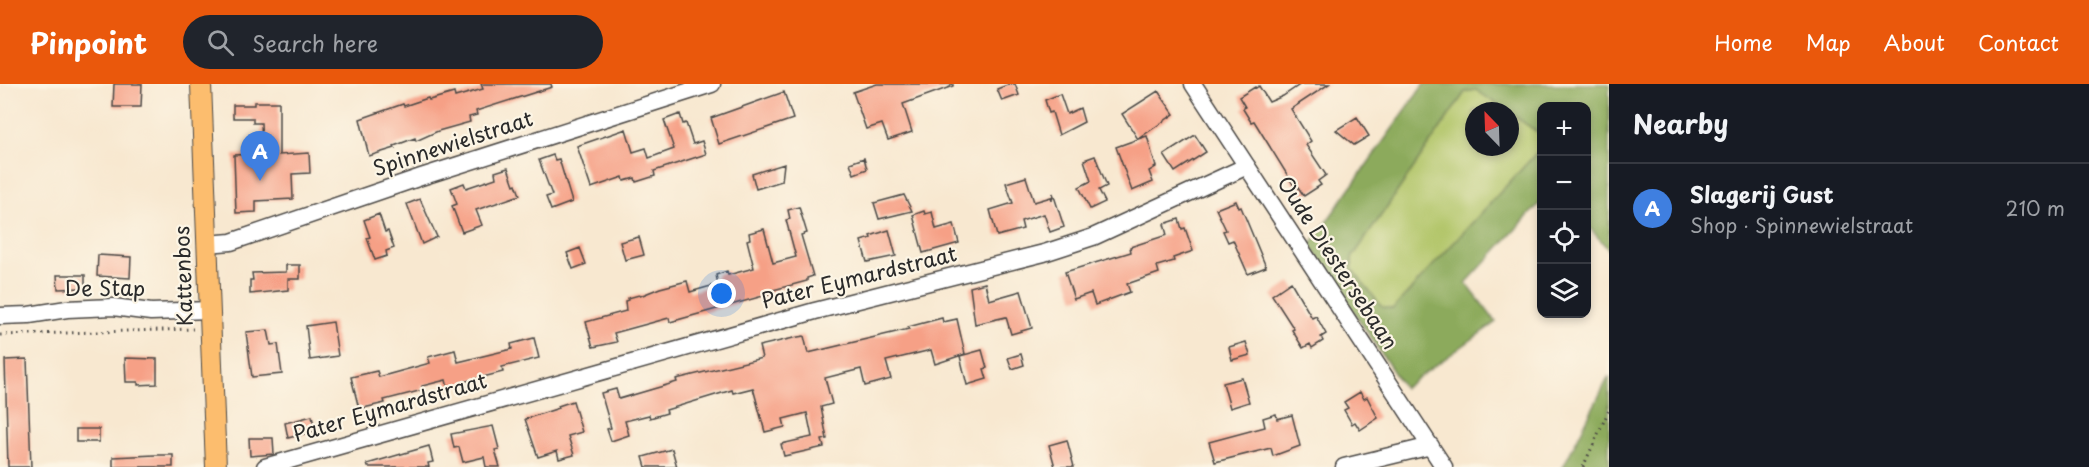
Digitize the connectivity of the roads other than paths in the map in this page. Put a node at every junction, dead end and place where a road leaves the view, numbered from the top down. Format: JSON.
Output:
{"nodes":[{"id":1,"x":201,"y":84,"type":"edge"},
{"id":2,"x":712,"y":84,"type":"edge"},
{"id":3,"x":1193,"y":84,"type":"edge"},
{"id":4,"x":1247,"y":166,"type":"junction"},
{"id":5,"x":207,"y":244,"type":"junction"},
{"id":6,"x":0,"y":316,"type":"edge"},
{"id":7,"x":210,"y":319,"type":"junction"},
{"id":8,"x":1431,"y":446,"type":"junction"},
{"id":9,"x":216,"y":467,"type":"edge"},
{"id":10,"x":265,"y":467,"type":"edge"},
{"id":11,"x":1344,"y":467,"type":"edge"},
{"id":12,"x":1444,"y":467,"type":"edge"}],
"edges":[{"from":1,"to":5,"type":"main road","name":"Kattenbos"},
{"from":2,"to":5,"type":"street","name":"Spinnewielstraat"},
{"from":3,"to":4,"type":"street","name":"Oude Diestersebaan"},
{"from":4,"to":8,"type":"street","name":"Oude Diestersebaan"},
{"from":4,"to":10,"type":"street","name":"Pater Eymardstraat"},
{"from":5,"to":7,"type":"main road","name":"Kattenbos"},
{"from":6,"to":7,"type":"street","name":"De Stap"},
{"from":7,"to":9,"type":"main road","name":"Kattenbos"},
{"from":8,"to":11,"type":"street"},
{"from":8,"to":12,"type":"street","name":"Oude Diestersebaan"}]}
